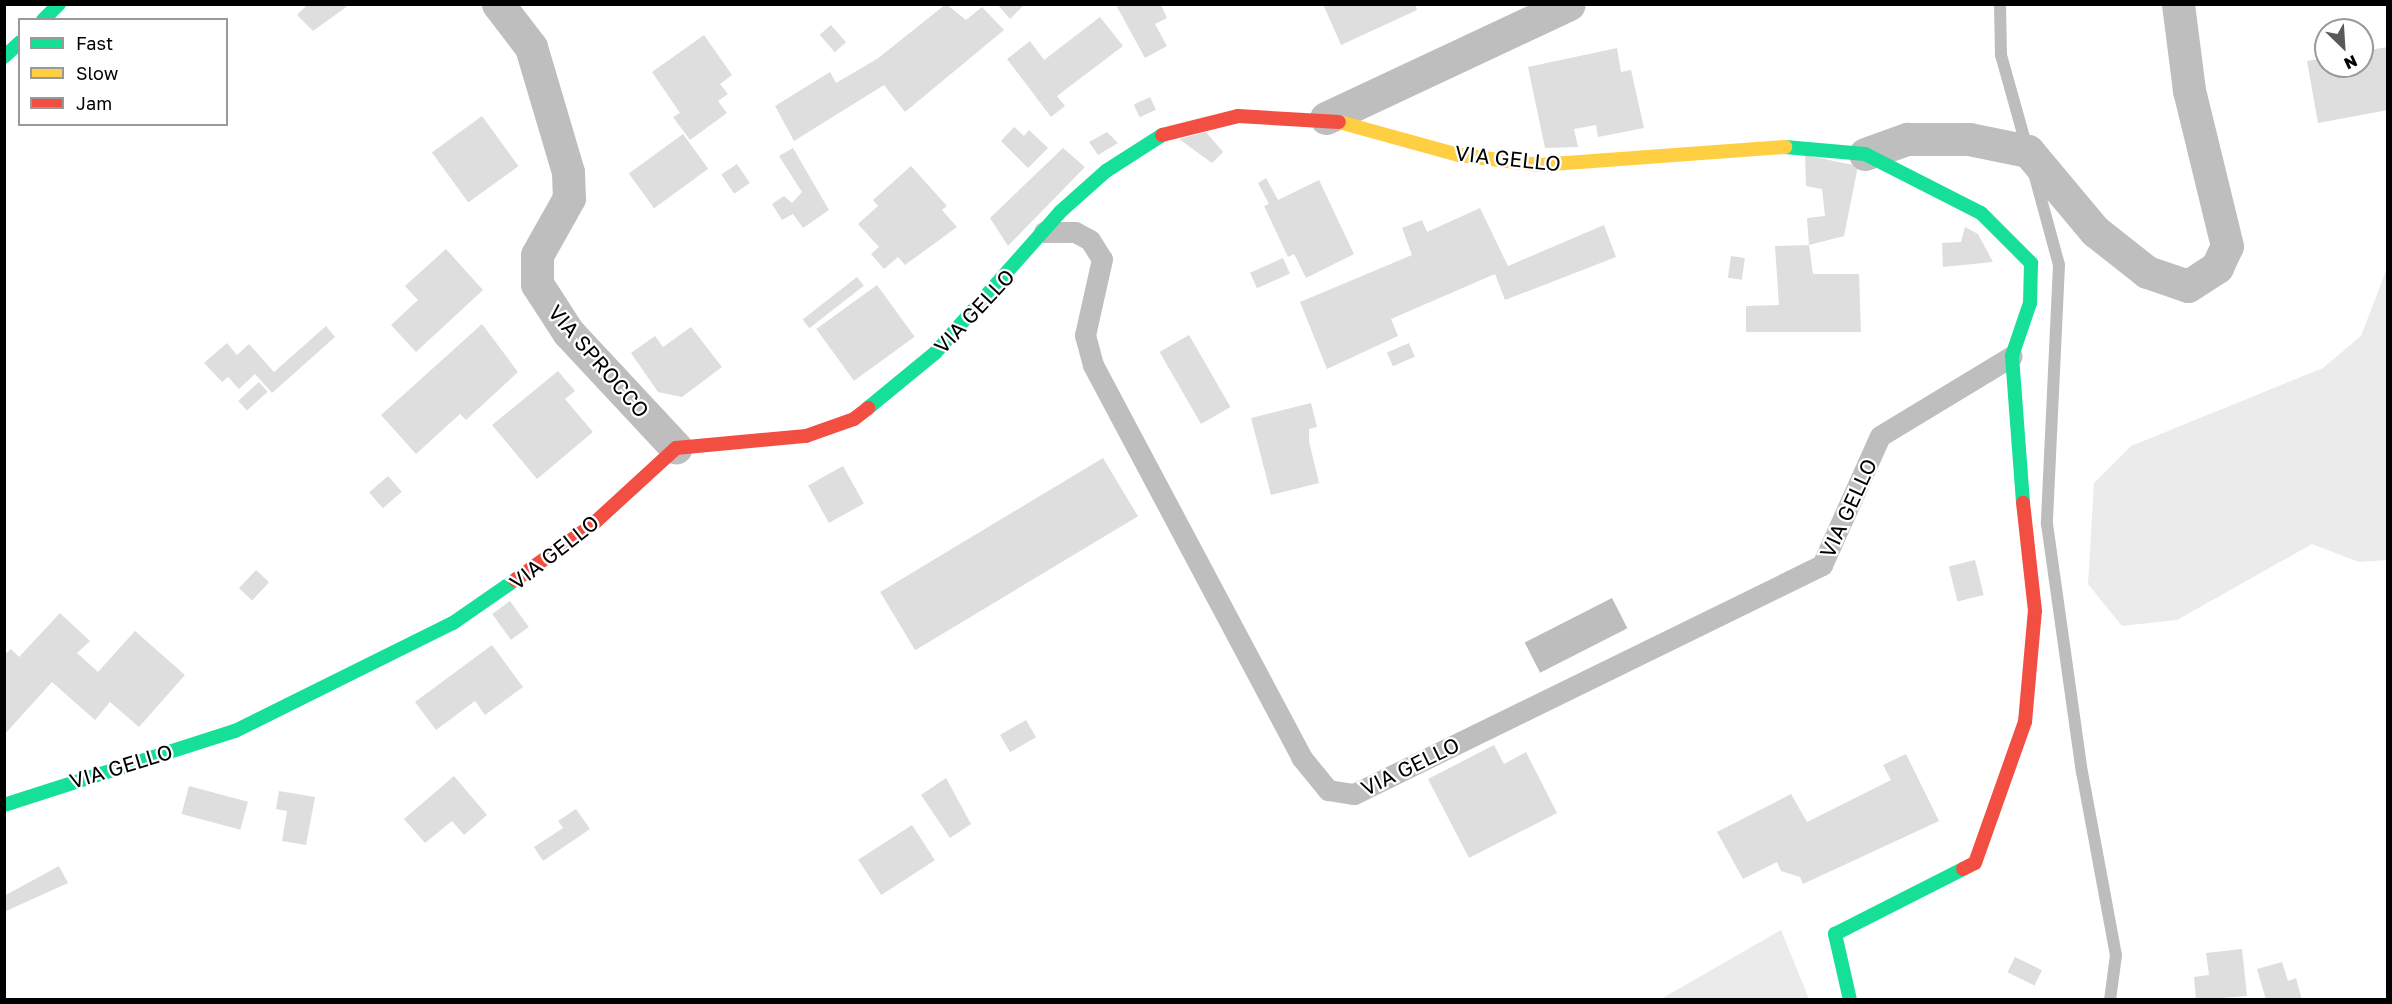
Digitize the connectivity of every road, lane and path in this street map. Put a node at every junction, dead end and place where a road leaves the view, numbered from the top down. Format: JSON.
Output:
{"nodes":[{"id":1,"x":59,"y":4,"type":"edge"},
{"id":2,"x":498,"y":4,"type":"edge"},
{"id":3,"x":1569,"y":4,"type":"edge"},
{"id":4,"x":2178,"y":4,"type":"edge"},
{"id":5,"x":45,"y":18,"type":"edge"},
{"id":6,"x":18,"y":44,"type":"edge"},
{"id":7,"x":4,"y":57,"type":"edge"},
{"id":8,"x":1326,"y":118,"type":"junction"},
{"id":9,"x":1865,"y":154,"type":"junction"},
{"id":10,"x":1044,"y":232,"type":"junction"},
{"id":11,"x":2012,"y":356,"type":"junction"},
{"id":12,"x":676,"y":448,"type":"junction"},
{"id":13,"x":4,"y":805,"type":"edge"},
{"id":14,"x":1850,"y":999,"type":"edge"}],
"edges":[{"from":1,"to":5,"type":"street"},
{"from":2,"to":12,"type":"street","name":"VIA SPROCCO"},
{"from":3,"to":8,"type":"street","name":"VIA GELLO"},
{"from":4,"to":9,"type":"street"},
{"from":6,"to":7,"type":"street"},
{"from":8,"to":9,"type":"street","name":"VIA GELLO"},
{"from":8,"to":10,"type":"street","name":"VIA GELLO"},
{"from":9,"to":11,"type":"street","name":"VIA GELLO"},
{"from":10,"to":11,"type":"lane","name":"VIA GELLO"},
{"from":10,"to":12,"type":"street","name":"VIA GELLO"},
{"from":11,"to":14,"type":"street","name":"VIA GELLO"},
{"from":12,"to":13,"type":"street","name":"VIA GELLO"}]}
